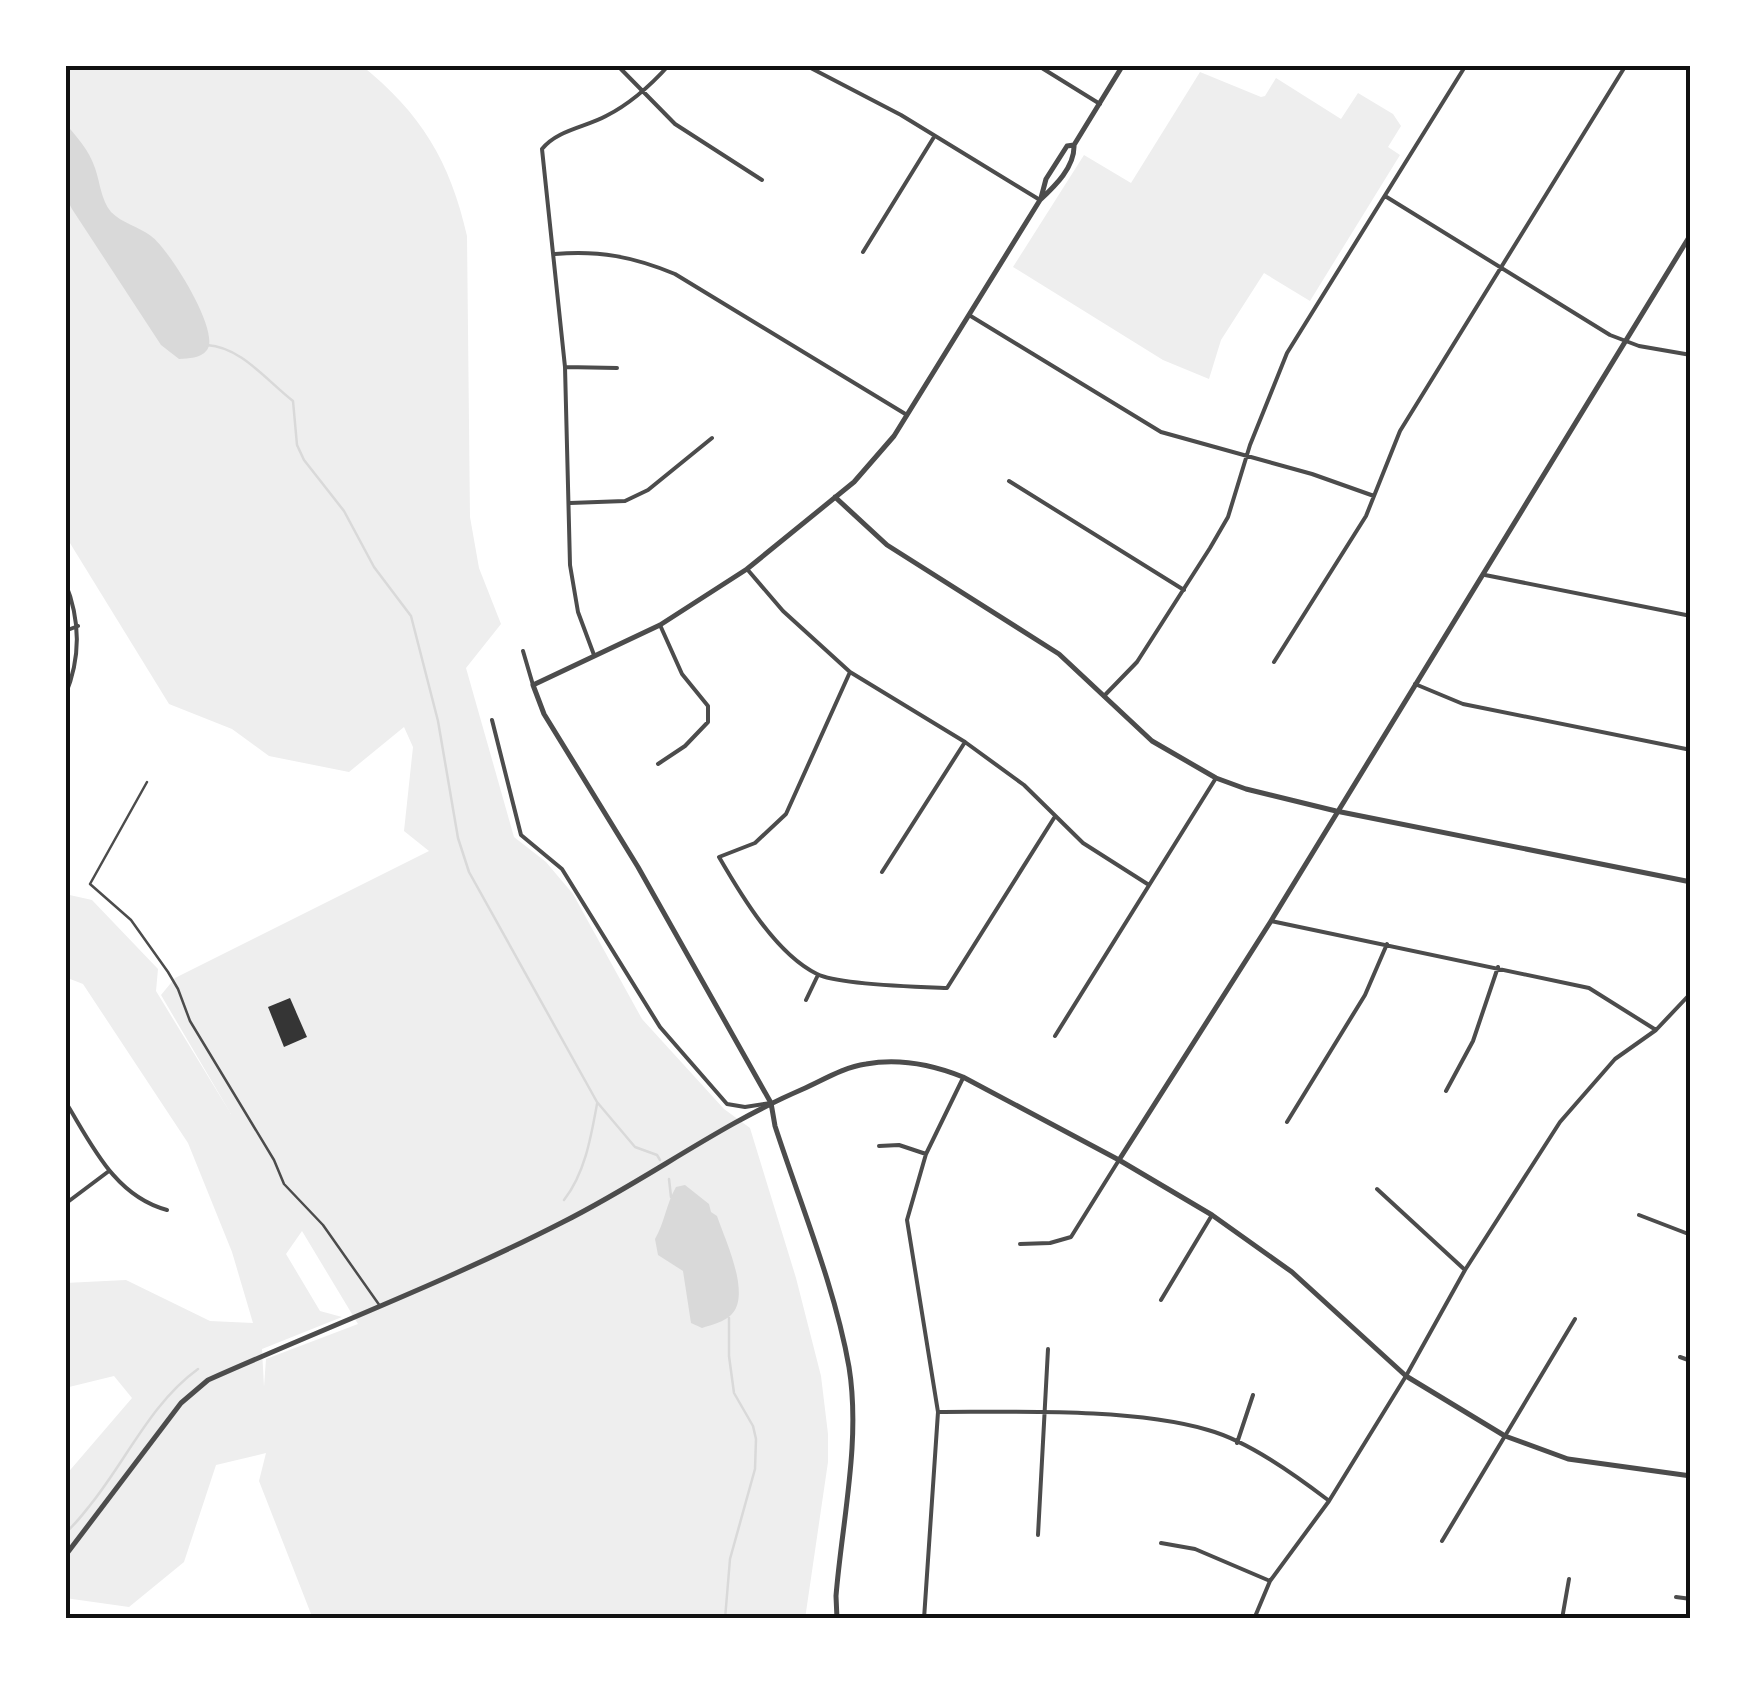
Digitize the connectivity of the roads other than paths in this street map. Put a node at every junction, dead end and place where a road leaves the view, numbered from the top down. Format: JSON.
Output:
{"nodes":[{"id":1,"x":618,"y":65,"type":"edge"},
{"id":2,"x":669,"y":65,"type":"edge"},
{"id":3,"x":805,"y":65,"type":"edge"},
{"id":4,"x":1037,"y":65,"type":"edge"},
{"id":5,"x":1123,"y":65,"type":"edge"},
{"id":6,"x":1466,"y":65,"type":"edge"},
{"id":7,"x":1626,"y":65,"type":"edge"},
{"id":8,"x":642,"y":92,"type":"junction"},
{"id":9,"x":1100,"y":104,"type":"junction"},
{"id":10,"x":935,"y":136,"type":"junction"},
{"id":11,"x":1074,"y":145,"type":"junction"},
{"id":12,"x":762,"y":180,"type":"dead end"},
{"id":13,"x":1385,"y":196,"type":"junction"},
{"id":14,"x":1040,"y":200,"type":"junction"},
{"id":15,"x":1691,"y":234,"type":"edge"},
{"id":16,"x":863,"y":252,"type":"dead end"},
{"id":17,"x":555,"y":254,"type":"junction"},
{"id":18,"x":1500,"y":268,"type":"junction"},
{"id":19,"x":969,"y":315,"type":"junction"},
{"id":20,"x":1624,"y":341,"type":"junction"},
{"id":21,"x":1691,"y":356,"type":"edge"},
{"id":22,"x":565,"y":368,"type":"junction"},
{"id":23,"x":616,"y":368,"type":"dead end"},
{"id":24,"x":906,"y":415,"type":"junction"},
{"id":25,"x":712,"y":438,"type":"dead end"},
{"id":26,"x":1246,"y":456,"type":"junction"},
{"id":27,"x":1009,"y":481,"type":"dead end"},
{"id":28,"x":1374,"y":496,"type":"junction"},
{"id":29,"x":836,"y":498,"type":"junction"},
{"id":30,"x":570,"y":504,"type":"junction"},
{"id":31,"x":747,"y":569,"type":"junction"},
{"id":32,"x":1481,"y":574,"type":"junction"},
{"id":33,"x":65,"y":582,"type":"edge"},
{"id":34,"x":1184,"y":590,"type":"junction"},
{"id":35,"x":1691,"y":616,"type":"edge"},
{"id":36,"x":660,"y":624,"type":"junction"},
{"id":37,"x":78,"y":626,"type":"junction"},
{"id":38,"x":65,"y":632,"type":"edge"},
{"id":39,"x":523,"y":651,"type":"dead end"},
{"id":40,"x":594,"y":656,"type":"junction"},
{"id":41,"x":1274,"y":662,"type":"dead end"},
{"id":42,"x":850,"y":672,"type":"junction"},
{"id":43,"x":1415,"y":684,"type":"junction"},
{"id":44,"x":532,"y":685,"type":"junction"},
{"id":45,"x":65,"y":696,"type":"edge"},
{"id":46,"x":1104,"y":696,"type":"junction"},
{"id":47,"x":492,"y":720,"type":"dead end"},
{"id":48,"x":965,"y":742,"type":"junction"},
{"id":49,"x":1691,"y":750,"type":"edge"},
{"id":50,"x":658,"y":764,"type":"dead end"},
{"id":51,"x":1216,"y":778,"type":"junction"},
{"id":52,"x":147,"y":782,"type":"dead end"},
{"id":53,"x":1336,"y":811,"type":"junction"},
{"id":54,"x":1054,"y":818,"type":"junction"},
{"id":55,"x":882,"y":872,"type":"dead end"},
{"id":56,"x":1691,"y":882,"type":"edge"},
{"id":57,"x":1149,"y":885,"type":"junction"},
{"id":58,"x":1270,"y":921,"type":"junction"},
{"id":59,"x":1387,"y":944,"type":"junction"},
{"id":60,"x":1498,"y":967,"type":"junction"},
{"id":61,"x":818,"y":975,"type":"junction"},
{"id":62,"x":1691,"y":993,"type":"edge"},
{"id":63,"x":806,"y":1000,"type":"dead end"},
{"id":64,"x":1656,"y":1030,"type":"junction"},
{"id":65,"x":1056,"y":1036,"type":"dead end"},
{"id":66,"x":963,"y":1078,"type":"junction"},
{"id":67,"x":1446,"y":1091,"type":"dead end"},
{"id":68,"x":65,"y":1100,"type":"edge"},
{"id":69,"x":771,"y":1102,"type":"junction"},
{"id":70,"x":1288,"y":1122,"type":"dead end"},
{"id":71,"x":879,"y":1146,"type":"dead end"},
{"id":72,"x":926,"y":1154,"type":"junction"},
{"id":73,"x":1119,"y":1160,"type":"junction"},
{"id":74,"x":108,"y":1171,"type":"junction"},
{"id":75,"x":1377,"y":1189,"type":"dead end"},
{"id":76,"x":65,"y":1204,"type":"edge"},
{"id":77,"x":166,"y":1210,"type":"dead end"},
{"id":78,"x":1212,"y":1215,"type":"junction"},
{"id":79,"x":1638,"y":1215,"type":"dead end"},
{"id":80,"x":1691,"y":1235,"type":"edge"},
{"id":81,"x":1020,"y":1244,"type":"dead end"},
{"id":82,"x":1465,"y":1270,"type":"junction"},
{"id":83,"x":1161,"y":1300,"type":"dead end"},
{"id":84,"x":380,"y":1306,"type":"junction"},
{"id":85,"x":1575,"y":1319,"type":"dead end"},
{"id":86,"x":1048,"y":1349,"type":"dead end"},
{"id":87,"x":1680,"y":1357,"type":"dead end"},
{"id":88,"x":1691,"y":1361,"type":"edge"},
{"id":89,"x":1406,"y":1376,"type":"junction"},
{"id":90,"x":1253,"y":1395,"type":"dead end"},
{"id":91,"x":938,"y":1412,"type":"junction"},
{"id":92,"x":1045,"y":1413,"type":"junction"},
{"id":93,"x":1504,"y":1436,"type":"junction"},
{"id":94,"x":1237,"y":1443,"type":"junction"},
{"id":95,"x":1691,"y":1476,"type":"edge"},
{"id":96,"x":1330,"y":1501,"type":"junction"},
{"id":97,"x":1038,"y":1535,"type":"dead end"},
{"id":98,"x":1442,"y":1541,"type":"dead end"},
{"id":99,"x":1161,"y":1543,"type":"dead end"},
{"id":100,"x":65,"y":1556,"type":"edge"},
{"id":101,"x":1569,"y":1579,"type":"dead end"},
{"id":102,"x":1270,"y":1581,"type":"junction"},
{"id":103,"x":1676,"y":1597,"type":"dead end"},
{"id":104,"x":1691,"y":1599,"type":"edge"},
{"id":105,"x":837,"y":1619,"type":"edge"},
{"id":106,"x":924,"y":1619,"type":"edge"},
{"id":107,"x":1254,"y":1619,"type":"edge"},
{"id":108,"x":1562,"y":1619,"type":"edge"}],
"edges":[{"from":1,"to":8,"type":"street"},
{"from":2,"to":8,"type":"street"},
{"from":3,"to":10,"type":"street"},
{"from":4,"to":9,"type":"street"},
{"from":5,"to":9,"type":"street"},
{"from":6,"to":13,"type":"street"},
{"from":7,"to":18,"type":"street"},
{"from":8,"to":12,"type":"street"},
{"from":8,"to":17,"type":"street"},
{"from":9,"to":11,"type":"street"},
{"from":10,"to":14,"type":"street"},
{"from":10,"to":16,"type":"street"},
{"from":11,"to":14,"type":"street"},
{"from":11,"to":14,"type":"street"},
{"from":13,"to":18,"type":"street"},
{"from":13,"to":26,"type":"street"},
{"from":14,"to":19,"type":"street"},
{"from":15,"to":20,"type":"street"},
{"from":17,"to":22,"type":"street"},
{"from":17,"to":24,"type":"street"},
{"from":18,"to":20,"type":"street"},
{"from":18,"to":28,"type":"street"},
{"from":19,"to":24,"type":"street"},
{"from":19,"to":26,"type":"street"},
{"from":20,"to":21,"type":"street"},
{"from":20,"to":32,"type":"street"},
{"from":22,"to":23,"type":"street"},
{"from":22,"to":30,"type":"street"},
{"from":24,"to":29,"type":"street"},
{"from":25,"to":30,"type":"street"},
{"from":26,"to":28,"type":"street"},
{"from":26,"to":34,"type":"street"},
{"from":27,"to":34,"type":"street"},
{"from":28,"to":41,"type":"street"},
{"from":29,"to":31,"type":"street"},
{"from":29,"to":46,"type":"street"},
{"from":30,"to":40,"type":"street"},
{"from":31,"to":36,"type":"street"},
{"from":31,"to":42,"type":"street"},
{"from":32,"to":35,"type":"street"},
{"from":32,"to":43,"type":"street"},
{"from":33,"to":37,"type":"street"},
{"from":34,"to":46,"type":"street"},
{"from":36,"to":40,"type":"street"},
{"from":36,"to":50,"type":"street"},
{"from":37,"to":38,"type":"street"},
{"from":37,"to":45,"type":"street"},
{"from":39,"to":44,"type":"street"},
{"from":40,"to":44,"type":"street"},
{"from":42,"to":48,"type":"street"},
{"from":42,"to":61,"type":"street"},
{"from":43,"to":49,"type":"street"},
{"from":43,"to":53,"type":"street"},
{"from":44,"to":69,"type":"street"},
{"from":46,"to":51,"type":"street"},
{"from":47,"to":69,"type":"street"},
{"from":48,"to":54,"type":"street"},
{"from":48,"to":55,"type":"street"},
{"from":51,"to":53,"type":"street"},
{"from":51,"to":57,"type":"street"},
{"from":52,"to":84,"type":"lane"},
{"from":53,"to":56,"type":"street"},
{"from":53,"to":58,"type":"street"},
{"from":54,"to":57,"type":"street"},
{"from":54,"to":61,"type":"street"},
{"from":57,"to":65,"type":"street"},
{"from":58,"to":59,"type":"street"},
{"from":58,"to":73,"type":"street"},
{"from":59,"to":60,"type":"street"},
{"from":59,"to":70,"type":"street"},
{"from":60,"to":64,"type":"street"},
{"from":60,"to":67,"type":"street"},
{"from":61,"to":63,"type":"street"},
{"from":62,"to":64,"type":"street"},
{"from":64,"to":82,"type":"street"},
{"from":66,"to":69,"type":"street"},
{"from":66,"to":72,"type":"street"},
{"from":66,"to":73,"type":"street"},
{"from":68,"to":74,"type":"street"},
{"from":69,"to":84,"type":"street"},
{"from":69,"to":105,"type":"street"},
{"from":71,"to":72,"type":"street"},
{"from":72,"to":91,"type":"street"},
{"from":73,"to":78,"type":"street"},
{"from":73,"to":81,"type":"street"},
{"from":74,"to":76,"type":"street"},
{"from":74,"to":77,"type":"street"},
{"from":75,"to":82,"type":"street"},
{"from":78,"to":83,"type":"street"},
{"from":78,"to":89,"type":"street"},
{"from":79,"to":80,"type":"street"},
{"from":82,"to":89,"type":"street"},
{"from":84,"to":100,"type":"street"},
{"from":85,"to":93,"type":"street"},
{"from":86,"to":92,"type":"street"},
{"from":87,"to":88,"type":"street"},
{"from":89,"to":93,"type":"street"},
{"from":89,"to":96,"type":"street"},
{"from":90,"to":94,"type":"street"},
{"from":91,"to":92,"type":"street"},
{"from":91,"to":106,"type":"street"},
{"from":92,"to":94,"type":"street"},
{"from":92,"to":97,"type":"street"},
{"from":93,"to":95,"type":"street"},
{"from":93,"to":98,"type":"street"},
{"from":94,"to":96,"type":"street"},
{"from":96,"to":102,"type":"street"},
{"from":99,"to":102,"type":"street"},
{"from":101,"to":108,"type":"street"},
{"from":102,"to":107,"type":"street"},
{"from":103,"to":104,"type":"street"}]}
